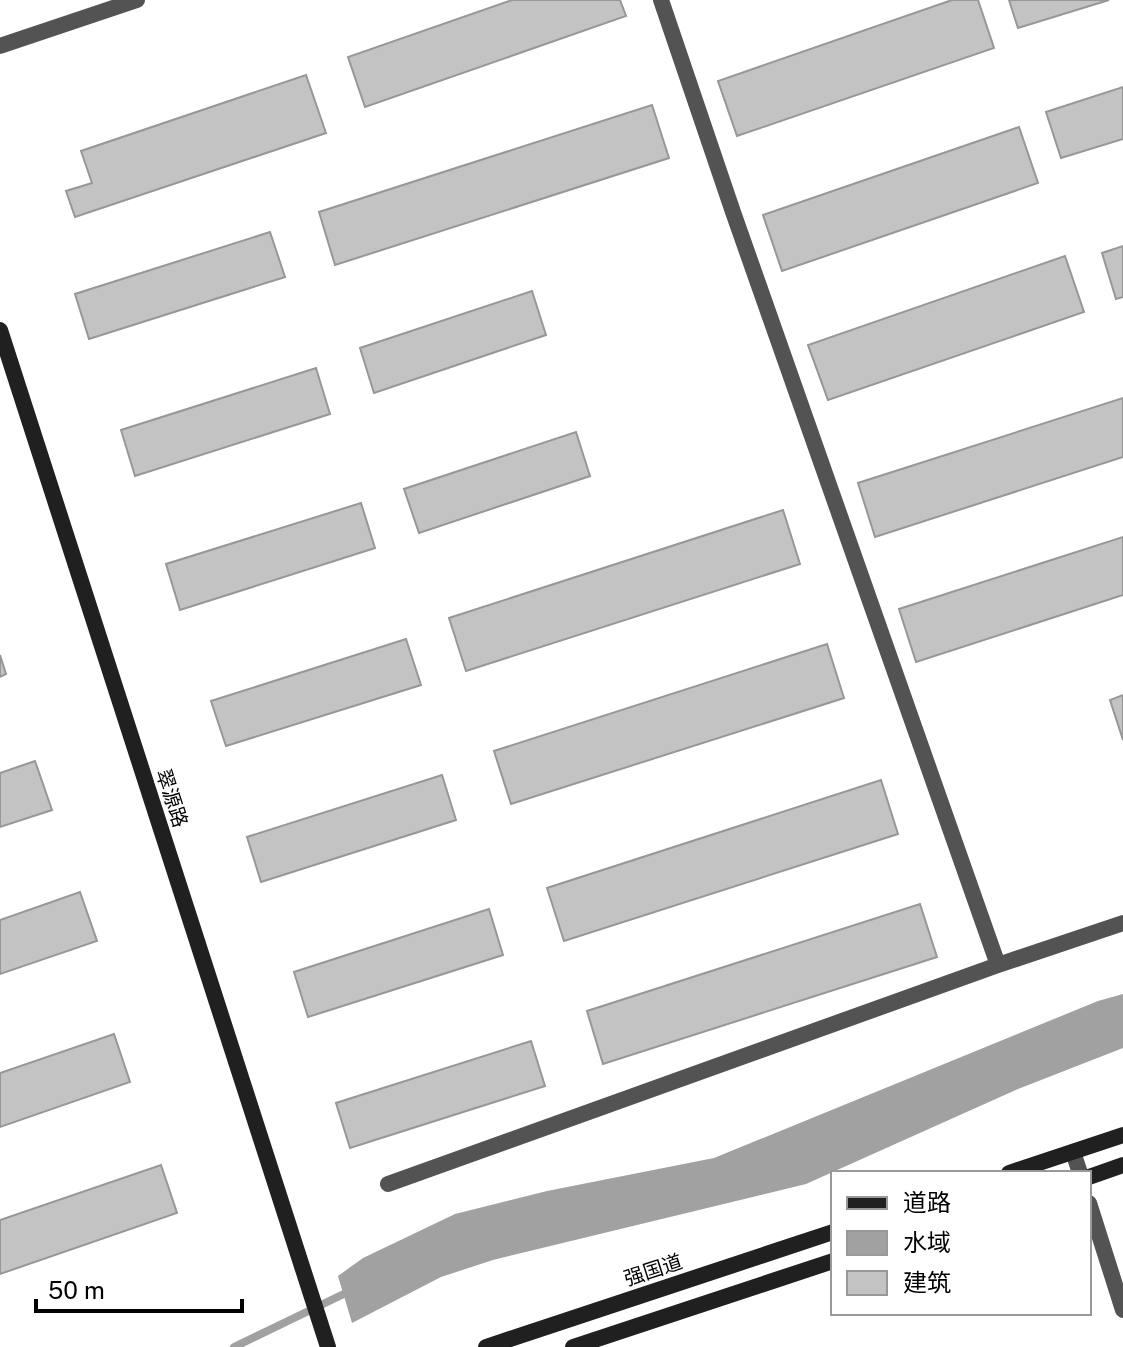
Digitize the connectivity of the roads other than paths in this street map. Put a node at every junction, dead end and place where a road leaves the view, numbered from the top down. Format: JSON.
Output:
{"nodes":[{"id":1,"x":137,"y":0,"type":"edge"},
{"id":2,"x":661,"y":0,"type":"edge"},
{"id":3,"x":0,"y":46,"type":"edge"},
{"id":4,"x":0,"y":330,"type":"edge"},
{"id":5,"x":1123,"y":923,"type":"edge"},
{"id":6,"x":998,"y":965,"type":"junction"},
{"id":7,"x":1123,"y":1135,"type":"edge"},
{"id":8,"x":1073,"y":1152,"type":"junction"},
{"id":9,"x":1123,"y":1165,"type":"edge"},
{"id":10,"x":1015,"y":1171,"type":"edge"},
{"id":11,"x":1079,"y":1171,"type":"edge"},
{"id":12,"x":1091,"y":1176,"type":"edge"},
{"id":13,"x":388,"y":1184,"type":"dead end"},
{"id":14,"x":1091,"y":1209,"type":"edge"},
{"id":15,"x":831,"y":1233,"type":"edge"},
{"id":16,"x":831,"y":1262,"type":"edge"},
{"id":17,"x":1123,"y":1310,"type":"edge"},
{"id":18,"x":326,"y":1340,"type":"edge"},
{"id":19,"x":486,"y":1347,"type":"edge"},
{"id":20,"x":573,"y":1347,"type":"edge"}],
"edges":[{"from":1,"to":3,"type":"street"},
{"from":2,"to":6,"type":"street"},
{"from":4,"to":18,"type":"street","name":"翠源路"},
{"from":5,"to":6,"type":"street"},
{"from":6,"to":13,"type":"street"},
{"from":7,"to":8,"type":"street"},
{"from":8,"to":10,"type":"street"},
{"from":8,"to":11,"type":"street"},
{"from":9,"to":12,"type":"street"},
{"from":14,"to":17,"type":"street"},
{"from":15,"to":19,"type":"street","name":"强国道"},
{"from":16,"to":20,"type":"street"}]}
